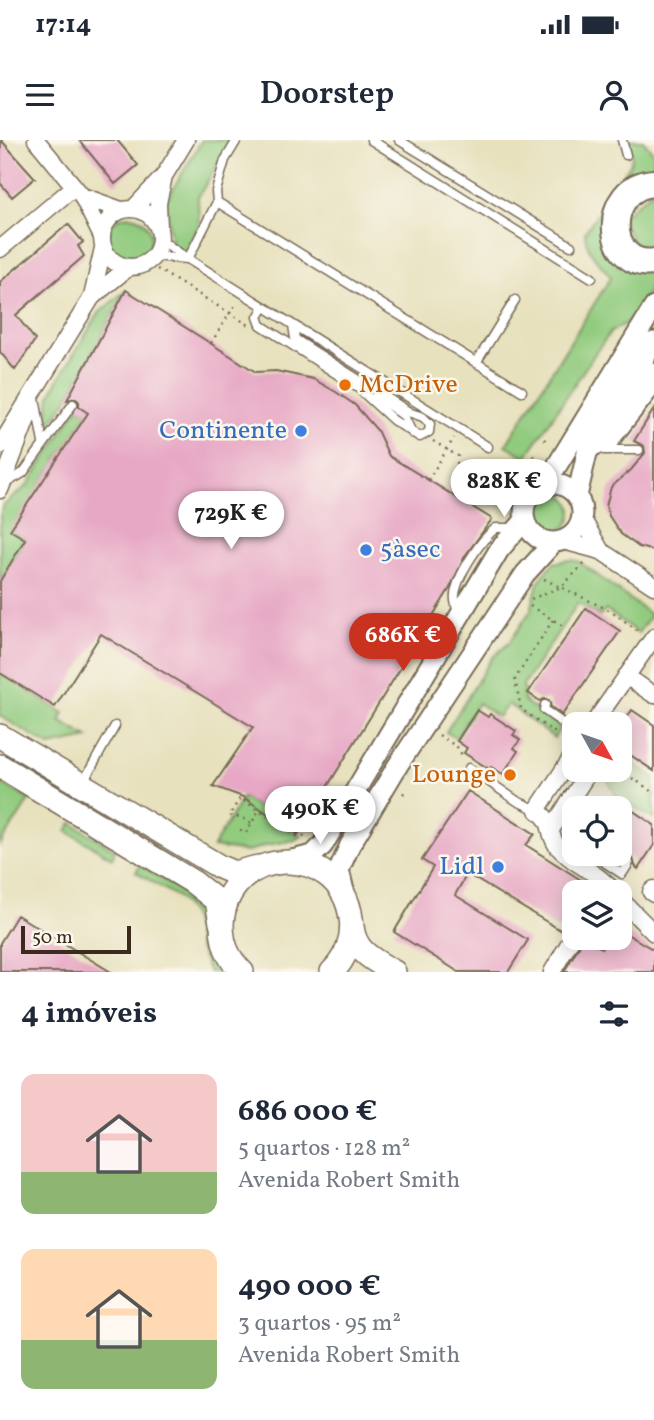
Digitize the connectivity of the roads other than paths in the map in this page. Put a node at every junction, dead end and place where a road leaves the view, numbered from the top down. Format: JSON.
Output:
{"nodes":[{"id":1,"x":36,"y":140,"type":"edge"},
{"id":2,"x":186,"y":140,"type":"edge"},
{"id":3,"x":237,"y":140,"type":"edge"},
{"id":4,"x":371,"y":140,"type":"edge"},
{"id":5,"x":622,"y":140,"type":"edge"},
{"id":6,"x":403,"y":141,"type":"edge"},
{"id":7,"x":626,"y":155,"type":"dead end"},
{"id":8,"x":164,"y":176,"type":"junction"},
{"id":9,"x":654,"y":183,"type":"edge"},
{"id":10,"x":78,"y":191,"type":"junction"},
{"id":11,"x":217,"y":202,"type":"junction"},
{"id":12,"x":127,"y":210,"type":"junction"},
{"id":13,"x":160,"y":234,"type":"junction"},
{"id":14,"x":102,"y":242,"type":"junction"},
{"id":15,"x":571,"y":246,"type":"dead end"},
{"id":16,"x":0,"y":249,"type":"edge"},
{"id":17,"x":188,"y":259,"type":"junction"},
{"id":18,"x":156,"y":262,"type":"junction"},
{"id":19,"x":654,"y":262,"type":"edge"},
{"id":20,"x":129,"y":268,"type":"junction"},
{"id":21,"x":592,"y":278,"type":"dead end"},
{"id":22,"x":92,"y":297,"type":"junction"},
{"id":23,"x":515,"y":300,"type":"dead end"},
{"id":24,"x":264,"y":307,"type":"junction"},
{"id":25,"x":654,"y":307,"type":"edge"},
{"id":26,"x":293,"y":325,"type":"junction"},
{"id":27,"x":654,"y":342,"type":"edge"},
{"id":28,"x":476,"y":363,"type":"junction"},
{"id":29,"x":654,"y":377,"type":"edge"},
{"id":30,"x":41,"y":382,"type":"junction"},
{"id":31,"x":522,"y":391,"type":"dead end"},
{"id":32,"x":35,"y":398,"type":"junction"},
{"id":33,"x":73,"y":404,"type":"dead end"},
{"id":34,"x":43,"y":443,"type":"junction"},
{"id":35,"x":0,"y":446,"type":"edge"},
{"id":36,"x":488,"y":447,"type":"dead end"},
{"id":37,"x":590,"y":448,"type":"junction"},
{"id":38,"x":639,"y":450,"type":"dead end"},
{"id":39,"x":545,"y":485,"type":"junction"},
{"id":40,"x":1,"y":488,"type":"edge"},
{"id":41,"x":577,"y":496,"type":"junction"},
{"id":42,"x":582,"y":518,"type":"junction"},
{"id":43,"x":521,"y":524,"type":"junction"},
{"id":44,"x":557,"y":542,"type":"junction"},
{"id":45,"x":601,"y":551,"type":"junction"},
{"id":46,"x":654,"y":586,"type":"edge"},
{"id":47,"x":649,"y":636,"type":"edge"},
{"id":48,"x":626,"y":676,"type":"junction"},
{"id":49,"x":654,"y":695,"type":"edge"},
{"id":50,"x":545,"y":705,"type":"dead end"},
{"id":51,"x":601,"y":712,"type":"edge"},
{"id":52,"x":562,"y":723,"type":"edge"},
{"id":53,"x":115,"y":726,"type":"dead end"},
{"id":54,"x":0,"y":736,"type":"edge"},
{"id":55,"x":0,"y":766,"type":"edge"},
{"id":56,"x":469,"y":768,"type":"dead end"},
{"id":57,"x":562,"y":772,"type":"edge"},
{"id":58,"x":583,"y":782,"type":"edge"},
{"id":59,"x":81,"y":785,"type":"junction"},
{"id":60,"x":537,"y":810,"type":"junction"},
{"id":61,"x":552,"y":828,"type":"junction"},
{"id":62,"x":286,"y":861,"type":"junction"},
{"id":63,"x":610,"y":866,"type":"edge"},
{"id":64,"x":627,"y":866,"type":"edge"},
{"id":65,"x":261,"y":867,"type":"junction"},
{"id":66,"x":602,"y":880,"type":"edge"},
{"id":67,"x":654,"y":889,"type":"edge"},
{"id":68,"x":654,"y":894,"type":"edge"},
{"id":69,"x":346,"y":899,"type":"junction"},
{"id":70,"x":632,"y":912,"type":"edge"},
{"id":71,"x":352,"y":923,"type":"junction"},
{"id":72,"x":222,"y":929,"type":"junction"},
{"id":73,"x":654,"y":933,"type":"edge"},
{"id":74,"x":565,"y":950,"type":"edge"},
{"id":75,"x":242,"y":972,"type":"edge"},
{"id":76,"x":332,"y":972,"type":"edge"},
{"id":77,"x":394,"y":972,"type":"edge"},
{"id":78,"x":552,"y":972,"type":"edge"}],
"edges":[{"from":1,"to":10,"type":"street"},
{"from":2,"to":8,"type":"street"},
{"from":3,"to":11,"type":"lane"},
{"from":4,"to":21,"type":"lane"},
{"from":5,"to":7,"type":"lane"},
{"from":6,"to":15,"type":"lane"},
{"from":8,"to":12,"type":"street"},
{"from":8,"to":13,"type":"street"},
{"from":9,"to":19,"type":"highway"},
{"from":10,"to":12,"type":"street"},
{"from":10,"to":14,"type":"street"},
{"from":10,"to":16,"type":"street"},
{"from":11,"to":17,"type":"lane"},
{"from":11,"to":28,"type":"lane"},
{"from":12,"to":13,"type":"street"},
{"from":12,"to":14,"type":"street"},
{"from":13,"to":17,"type":"lane"},
{"from":13,"to":18,"type":"street"},
{"from":14,"to":20,"type":"street"},
{"from":14,"to":22,"type":"street"},
{"from":17,"to":18,"type":"lane"},
{"from":17,"to":24,"type":"lane"},
{"from":18,"to":20,"type":"street"},
{"from":20,"to":22,"type":"street"},
{"from":22,"to":30,"type":"street"},
{"from":23,"to":28,"type":"lane"},
{"from":24,"to":26,"type":"lane"},
{"from":24,"to":26,"type":"lane"},
{"from":25,"to":39,"type":"street"},
{"from":26,"to":36,"type":"lane"},
{"from":27,"to":37,"type":"street"},
{"from":28,"to":31,"type":"lane"},
{"from":29,"to":37,"type":"highway"},
{"from":30,"to":32,"type":"street"},
{"from":30,"to":35,"type":"street"},
{"from":32,"to":34,"type":"lane"},
{"from":32,"to":40,"type":"street"},
{"from":33,"to":34,"type":"lane"},
{"from":34,"to":40,"type":"lane"},
{"from":37,"to":38,"type":"lane"},
{"from":37,"to":41,"type":"street"},
{"from":39,"to":41,"type":"street"},
{"from":39,"to":43,"type":"street"},
{"from":41,"to":42,"type":"street"},
{"from":42,"to":44,"type":"street"},
{"from":42,"to":45,"type":"street"},
{"from":43,"to":44,"type":"street"},
{"from":43,"to":62,"type":"street"},
{"from":44,"to":45,"type":"street"},
{"from":44,"to":69,"type":"street"},
{"from":45,"to":46,"type":"street"},
{"from":47,"to":48,"type":"street"},
{"from":48,"to":49,"type":"street"},
{"from":48,"to":51,"type":"street"},
{"from":50,"to":52,"type":"lane"},
{"from":53,"to":59,"type":"lane"},
{"from":54,"to":59,"type":"main road"},
{"from":55,"to":72,"type":"main road"},
{"from":56,"to":60,"type":"lane"},
{"from":57,"to":60,"type":"street"},
{"from":58,"to":61,"type":"street"},
{"from":59,"to":65,"type":"main road"},
{"from":60,"to":61,"type":"street"},
{"from":61,"to":66,"type":"street"},
{"from":62,"to":65,"type":"main road"},
{"from":62,"to":69,"type":"main road"},
{"from":63,"to":64,"type":"lane"},
{"from":65,"to":72,"type":"main road"},
{"from":67,"to":68,"type":"street"},
{"from":69,"to":71,"type":"main road"},
{"from":70,"to":73,"type":"street"},
{"from":71,"to":76,"type":"main road"},
{"from":71,"to":77,"type":"main road"},
{"from":72,"to":75,"type":"main road"},
{"from":74,"to":78,"type":"street"}]}
